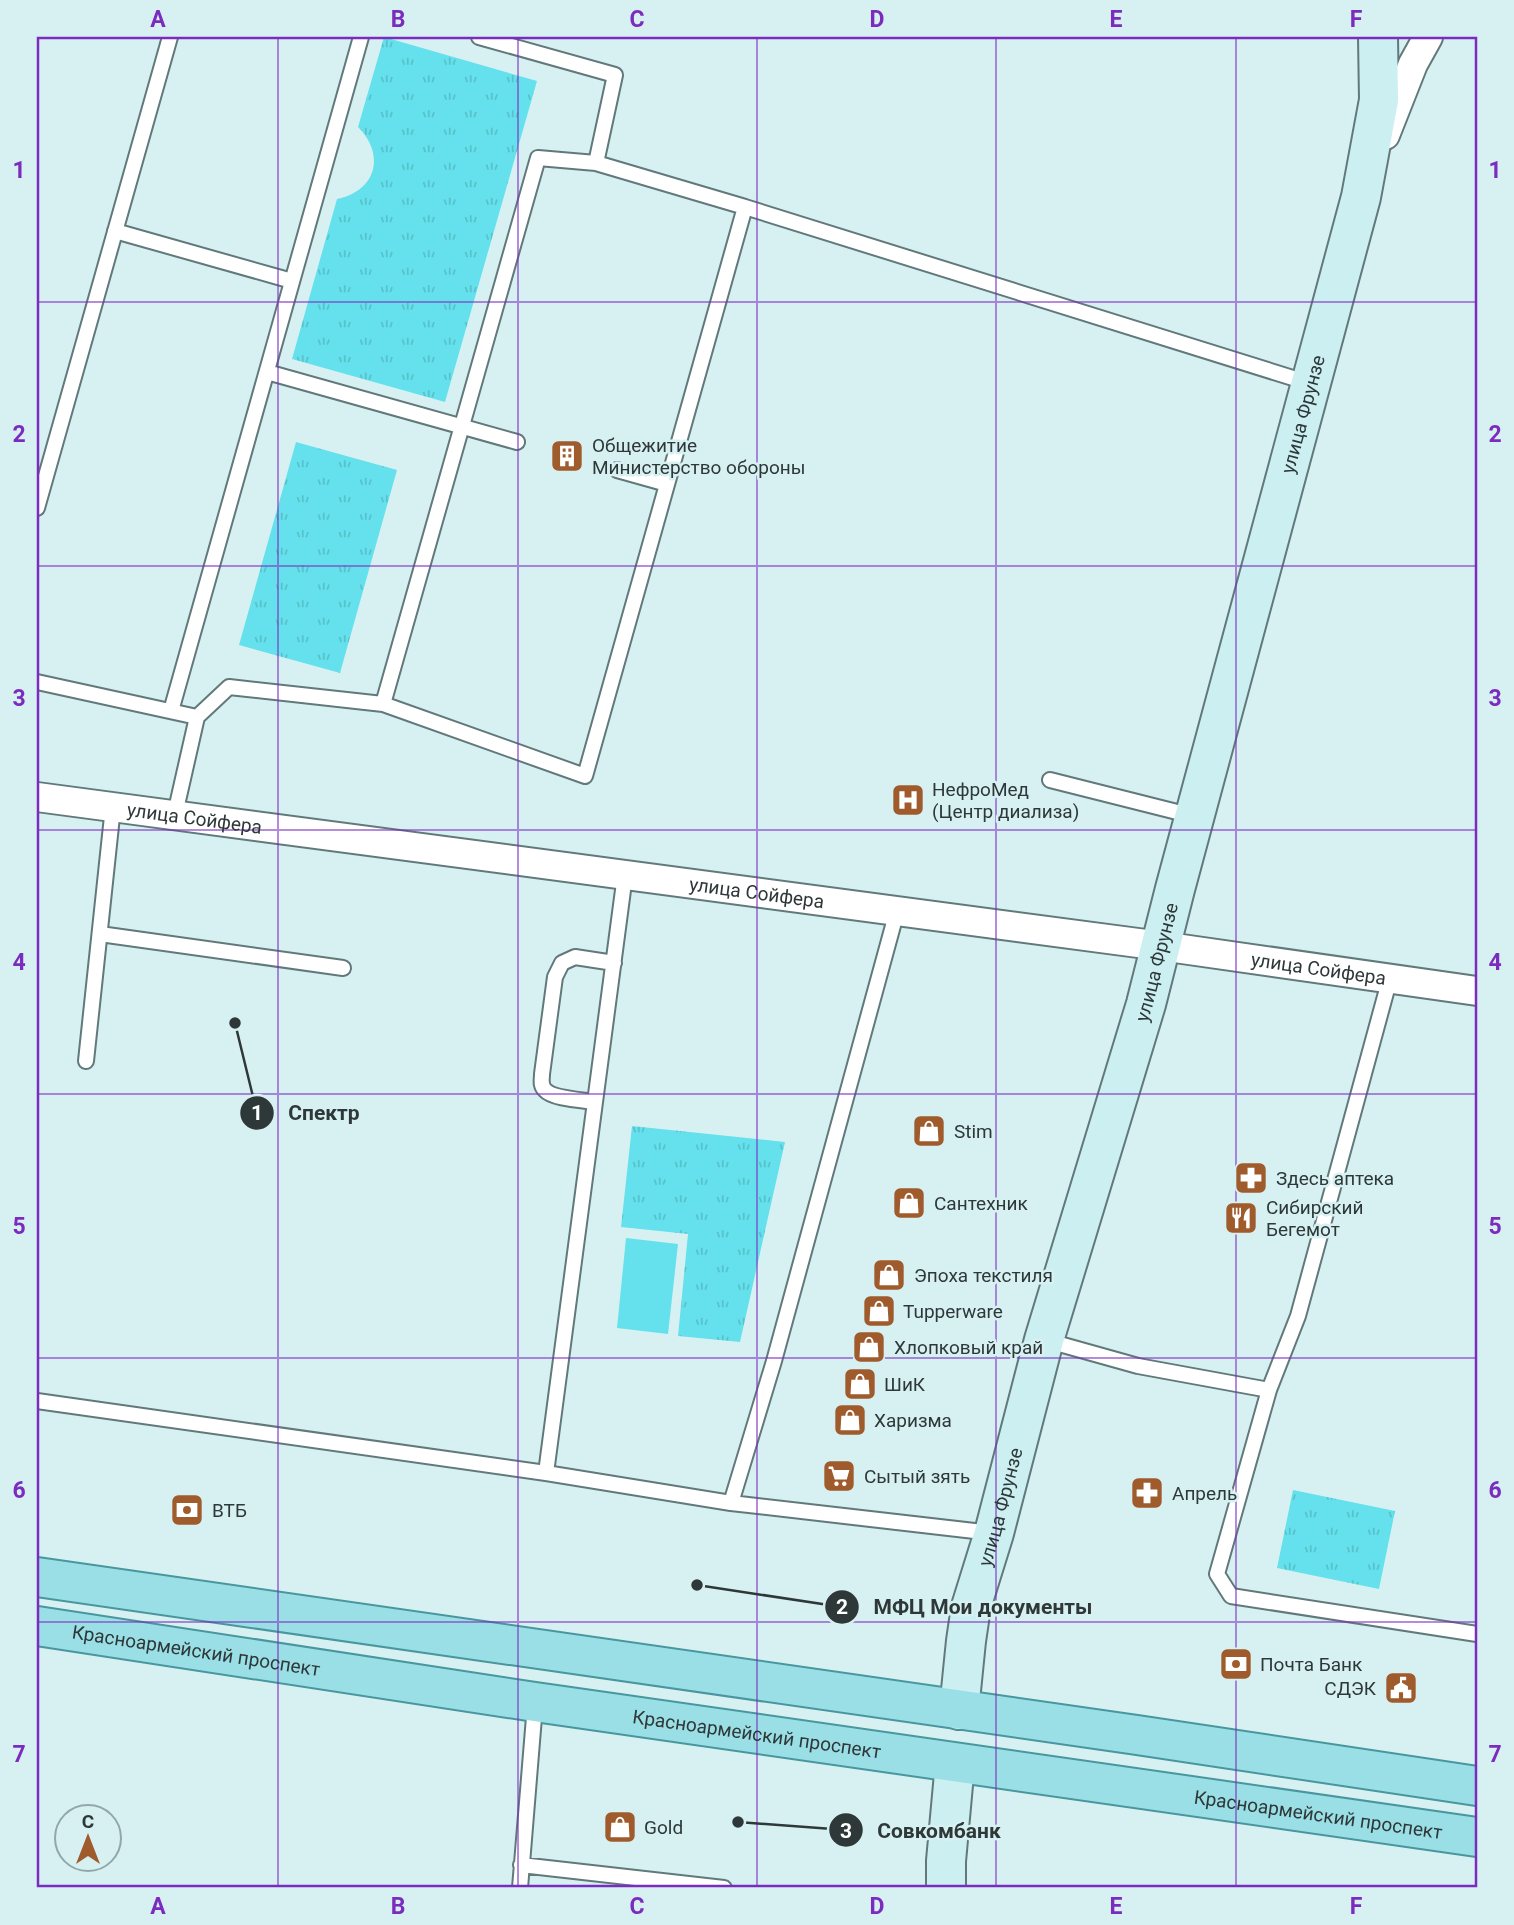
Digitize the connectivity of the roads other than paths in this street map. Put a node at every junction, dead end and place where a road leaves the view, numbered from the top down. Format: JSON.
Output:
{"nodes":[{"id":1,"x":170,"y":37,"type":"edge"},
{"id":2,"x":361,"y":37,"type":"edge"},
{"id":3,"x":1378,"y":37,"type":"edge"},
{"id":4,"x":1428,"y":37,"type":"edge"},
{"id":5,"x":488,"y":38,"type":"edge"},
{"id":6,"x":596,"y":163,"type":"junction"},
{"id":7,"x":1362,"y":197,"type":"junction"},
{"id":8,"x":745,"y":207,"type":"junction"},
{"id":9,"x":115,"y":231,"type":"junction"},
{"id":10,"x":292,"y":281,"type":"junction"},
{"id":11,"x":267,"y":372,"type":"junction"},
{"id":12,"x":1311,"y":384,"type":"junction"},
{"id":13,"x":462,"y":426,"type":"junction"},
{"id":14,"x":517,"y":442,"type":"dead end"},
{"id":15,"x":617,"y":470,"type":"dead end"},
{"id":16,"x":667,"y":484,"type":"junction"},
{"id":17,"x":37,"y":508,"type":"edge"},
{"id":18,"x":37,"y":682,"type":"edge"},
{"id":19,"x":383,"y":704,"type":"junction"},
{"id":20,"x":171,"y":711,"type":"junction"},
{"id":21,"x":197,"y":717,"type":"junction"},
{"id":22,"x":1051,"y":780,"type":"dead end"},
{"id":23,"x":37,"y":797,"type":"edge"},
{"id":24,"x":113,"y":807,"type":"junction"},
{"id":25,"x":175,"y":814,"type":"junction"},
{"id":26,"x":1195,"y":817,"type":"junction"},
{"id":27,"x":625,"y":875,"type":"junction"},
{"id":28,"x":897,"y":911,"type":"junction"},
{"id":29,"x":100,"y":934,"type":"junction"},
{"id":30,"x":1161,"y":946,"type":"junction"},
{"id":31,"x":614,"y":962,"type":"junction"},
{"id":32,"x":343,"y":968,"type":"dead end"},
{"id":33,"x":1390,"y":978,"type":"junction"},
{"id":34,"x":1477,"y":991,"type":"edge"},
{"id":35,"x":86,"y":1061,"type":"dead end"},
{"id":36,"x":595,"y":1102,"type":"junction"},
{"id":37,"x":1044,"y":1340,"type":"junction"},
{"id":38,"x":1269,"y":1390,"type":"junction"},
{"id":39,"x":37,"y":1401,"type":"edge"},
{"id":40,"x":546,"y":1472,"type":"junction"},
{"id":41,"x":731,"y":1503,"type":"junction"},
{"id":42,"x":994,"y":1533,"type":"junction"},
{"id":43,"x":37,"y":1577,"type":"edge"},
{"id":44,"x":37,"y":1626,"type":"edge"},
{"id":45,"x":1477,"y":1634,"type":"edge"},
{"id":46,"x":535,"y":1702,"type":"junction"},
{"id":47,"x":959,"y":1710,"type":"junction"},
{"id":48,"x":955,"y":1763,"type":"junction"},
{"id":49,"x":1477,"y":1786,"type":"edge"},
{"id":50,"x":1477,"y":1837,"type":"edge"},
{"id":51,"x":521,"y":1866,"type":"junction"},
{"id":52,"x":520,"y":1888,"type":"edge"},
{"id":53,"x":724,"y":1888,"type":"edge"},
{"id":54,"x":946,"y":1888,"type":"edge"}],
"edges":[{"from":1,"to":9,"type":"lane"},
{"from":2,"to":10,"type":"lane"},
{"from":3,"to":7,"type":"street","name":"улица Фрунзе"},
{"from":4,"to":7,"type":"street"},
{"from":5,"to":6,"type":"lane"},
{"from":6,"to":8,"type":"lane"},
{"from":6,"to":13,"type":"lane"},
{"from":7,"to":12,"type":"street","name":"улица Фрунзе"},
{"from":8,"to":12,"type":"lane"},
{"from":8,"to":16,"type":"lane"},
{"from":9,"to":10,"type":"lane"},
{"from":9,"to":17,"type":"lane"},
{"from":10,"to":11,"type":"lane"},
{"from":11,"to":13,"type":"lane"},
{"from":11,"to":20,"type":"lane"},
{"from":12,"to":26,"type":"street","name":"улица Фрунзе"},
{"from":13,"to":14,"type":"lane"},
{"from":13,"to":19,"type":"lane"},
{"from":15,"to":16,"type":"lane"},
{"from":16,"to":19,"type":"lane"},
{"from":18,"to":20,"type":"lane"},
{"from":19,"to":21,"type":"lane"},
{"from":20,"to":21,"type":"lane"},
{"from":21,"to":25,"type":"lane"},
{"from":22,"to":26,"type":"lane"},
{"from":23,"to":24,"type":"street","name":"улица Сойфера"},
{"from":24,"to":25,"type":"street","name":"улица Сойфера"},
{"from":24,"to":29,"type":"lane"},
{"from":25,"to":27,"type":"street","name":"улица Сойфера"},
{"from":26,"to":30,"type":"street","name":"улица Фрунзе"},
{"from":27,"to":28,"type":"street","name":"улица Сойфера"},
{"from":27,"to":31,"type":"lane"},
{"from":28,"to":30,"type":"street","name":"улица Сойфера"},
{"from":28,"to":41,"type":"lane"},
{"from":29,"to":32,"type":"lane"},
{"from":29,"to":35,"type":"lane"},
{"from":30,"to":33,"type":"street","name":"улица Сойфера"},
{"from":30,"to":37,"type":"street","name":"улица Фрунзе"},
{"from":31,"to":36,"type":"lane"},
{"from":31,"to":36,"type":"lane"},
{"from":33,"to":34,"type":"street","name":"улица Сойфера"},
{"from":33,"to":38,"type":"lane"},
{"from":36,"to":40,"type":"lane"},
{"from":37,"to":38,"type":"lane"},
{"from":37,"to":42,"type":"street","name":"улица Фрунзе"},
{"from":38,"to":45,"type":"lane"},
{"from":39,"to":40,"type":"lane"},
{"from":40,"to":41,"type":"lane"},
{"from":41,"to":42,"type":"lane"},
{"from":42,"to":47,"type":"street","name":"улица Фрунзе"},
{"from":43,"to":47,"type":"main road"},
{"from":44,"to":46,"type":"main road","name":"Красноармейский проспект"},
{"from":46,"to":48,"type":"main road","name":"Красноармейский проспект"},
{"from":46,"to":51,"type":"lane"},
{"from":47,"to":48,"type":"main road","name":"улица Фрунзе"},
{"from":47,"to":49,"type":"main road"},
{"from":48,"to":50,"type":"main road","name":"Красноармейский проспект"},
{"from":48,"to":54,"type":"street","name":"улица Фрунзе"},
{"from":51,"to":52,"type":"lane"},
{"from":51,"to":53,"type":"lane"}]}
